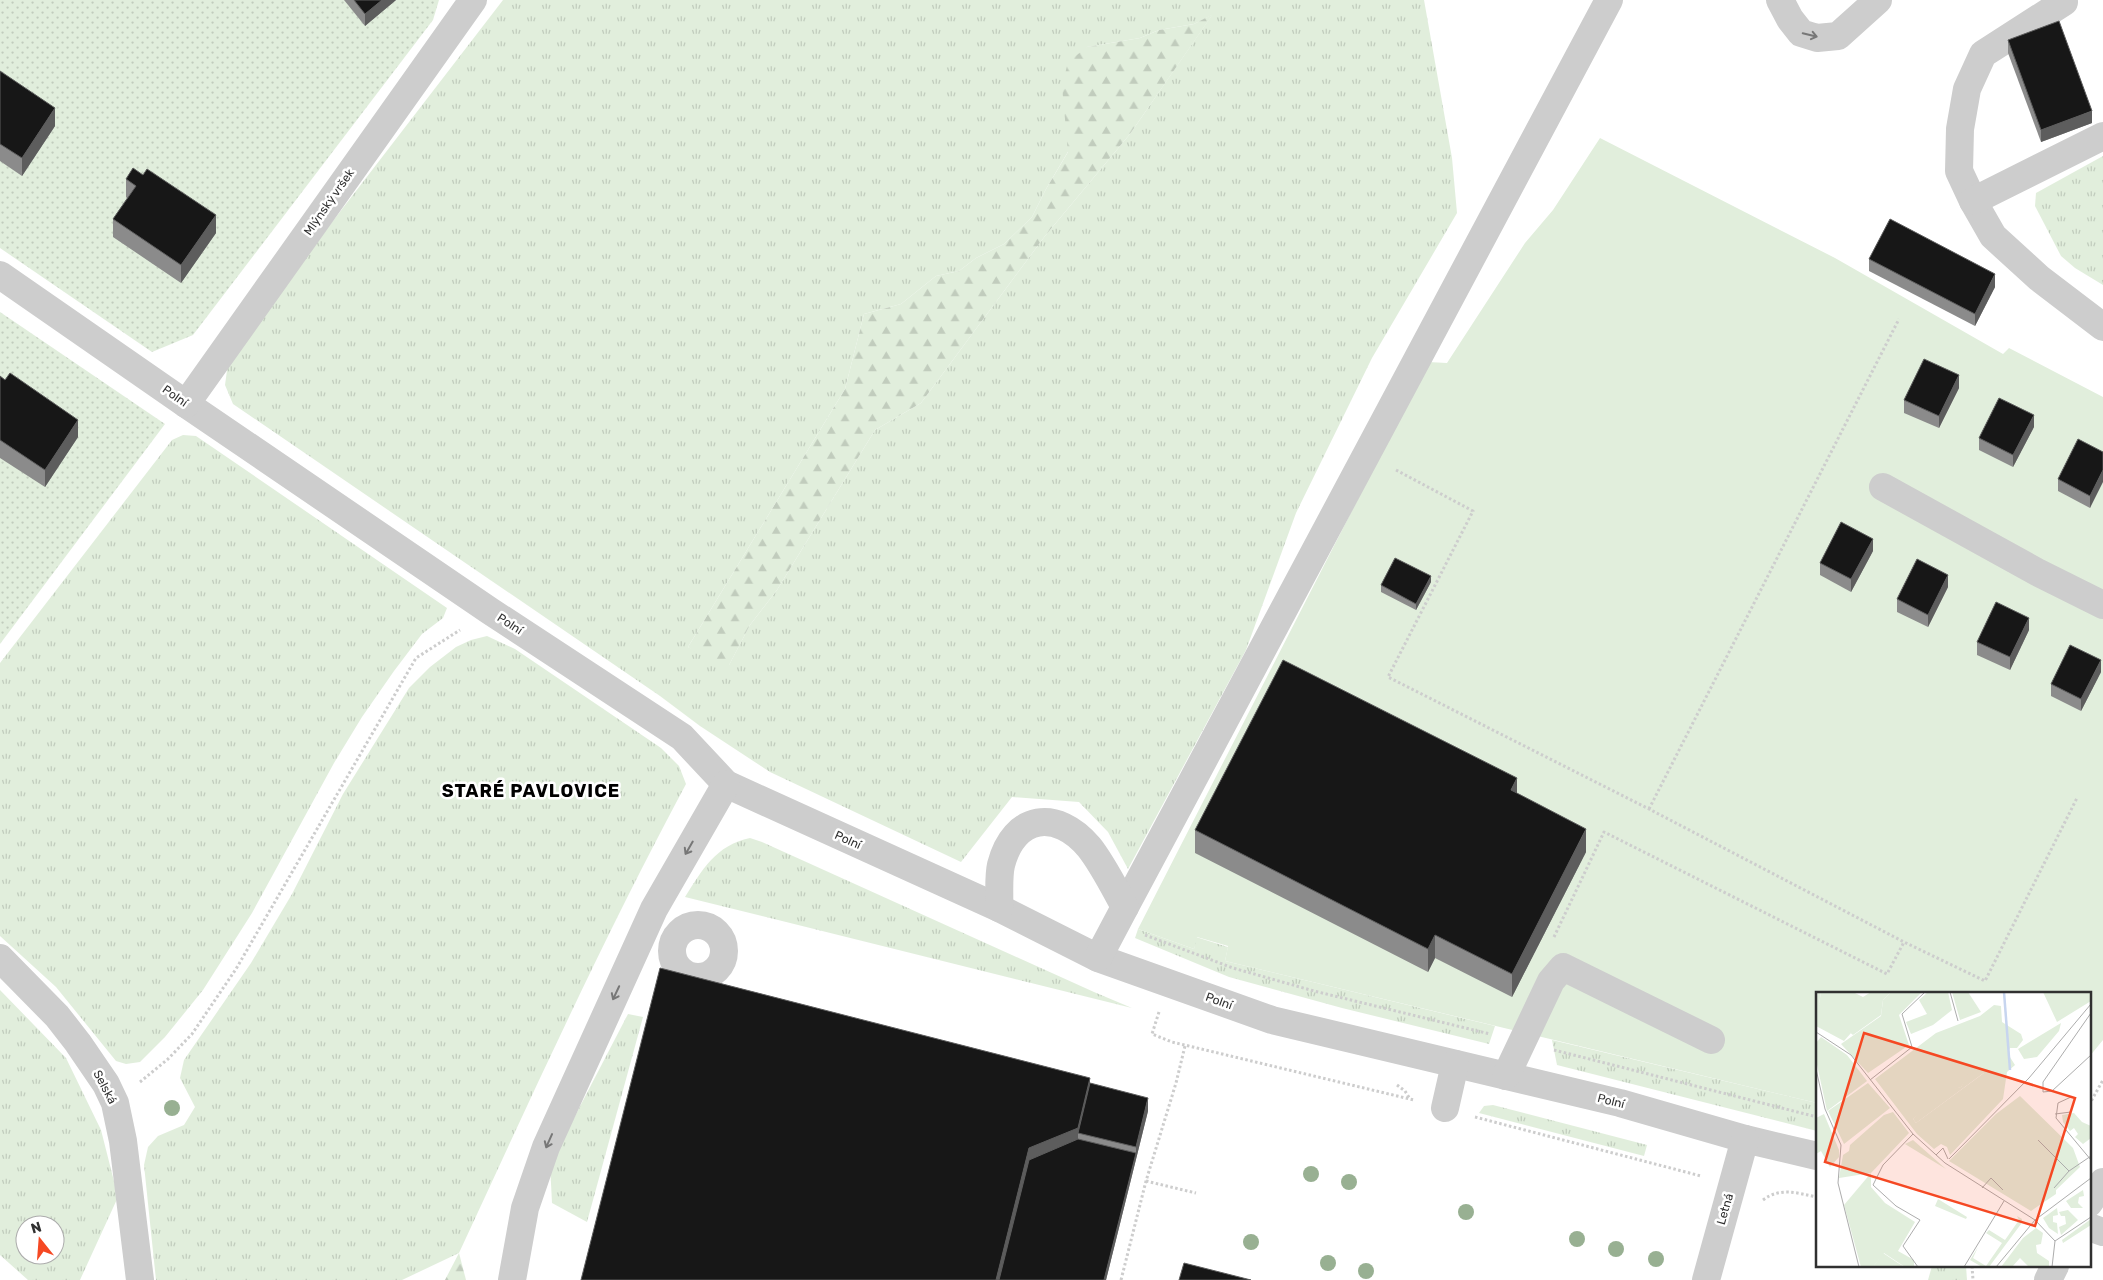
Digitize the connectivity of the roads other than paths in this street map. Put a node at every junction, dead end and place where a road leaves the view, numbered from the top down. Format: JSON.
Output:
{"nodes":[{"id":1,"x":473,"y":0,"type":"edge"},
{"id":2,"x":1609,"y":0,"type":"edge"},
{"id":3,"x":1780,"y":0,"type":"edge"},
{"id":4,"x":1878,"y":0,"type":"edge"},
{"id":5,"x":2064,"y":2,"type":"dead end"},
{"id":6,"x":2103,"y":136,"type":"edge"},
{"id":7,"x":1973,"y":201,"type":"junction"},
{"id":8,"x":0,"y":275,"type":"edge"},
{"id":9,"x":2103,"y":327,"type":"edge"},
{"id":10,"x":186,"y":404,"type":"junction"},
{"id":11,"x":1883,"y":487,"type":"dead end"},
{"id":12,"x":2103,"y":605,"type":"edge"},
{"id":13,"x":726,"y":784,"type":"junction"},
{"id":14,"x":999,"y":908,"type":"junction"},
{"id":15,"x":1121,"y":916,"type":"junction"},
{"id":16,"x":0,"y":958,"type":"edge"},
{"id":17,"x":1098,"y":958,"type":"junction"},
{"id":18,"x":1711,"y":1040,"type":"dead end"},
{"id":19,"x":1455,"y":1064,"type":"junction"},
{"id":20,"x":1506,"y":1076,"type":"junction"},
{"id":21,"x":1445,"y":1108,"type":"road end"},
{"id":22,"x":1745,"y":1139,"type":"junction"},
{"id":23,"x":1816,"y":1156,"type":"edge"},
{"id":24,"x":2103,"y":1182,"type":"edge"},
{"id":25,"x":2090,"y":1202,"type":"edge"},
{"id":26,"x":2090,"y":1227,"type":"edge"},
{"id":27,"x":2103,"y":1232,"type":"edge"},
{"id":28,"x":2054,"y":1268,"type":"edge"},
{"id":29,"x":140,"y":1280,"type":"edge"},
{"id":30,"x":512,"y":1280,"type":"edge"},
{"id":31,"x":1706,"y":1280,"type":"edge"},
{"id":32,"x":2048,"y":1280,"type":"edge"}],
"edges":[{"from":1,"to":10,"type":"street","name":"Mlýnský vršek"},
{"from":2,"to":15,"type":"street"},
{"from":3,"to":4,"type":"street","one_way":true},
{"from":5,"to":7,"type":"street"},
{"from":6,"to":7,"type":"street"},
{"from":7,"to":9,"type":"street"},
{"from":8,"to":10,"type":"street","name":"Polní"},
{"from":10,"to":13,"type":"street","name":"Polní"},
{"from":11,"to":12,"type":"street"},
{"from":13,"to":14,"type":"street","name":"Polní"},
{"from":13,"to":30,"type":"street","one_way":true},
{"from":14,"to":15,"type":"street"},
{"from":14,"to":17,"type":"street","name":"Polní"},
{"from":15,"to":17,"type":"street"},
{"from":16,"to":29,"type":"street","name":"Selská"},
{"from":17,"to":19,"type":"street","name":"Polní"},
{"from":18,"to":20,"type":"street"},
{"from":19,"to":20,"type":"street","name":"Polní"},
{"from":19,"to":21,"type":"street"},
{"from":20,"to":22,"type":"street","name":"Polní"},
{"from":22,"to":23,"type":"street","name":"Polní"},
{"from":22,"to":31,"type":"street","name":"Letná"},
{"from":24,"to":25,"type":"street"},
{"from":26,"to":27,"type":"street"},
{"from":28,"to":32,"type":"street"}]}
